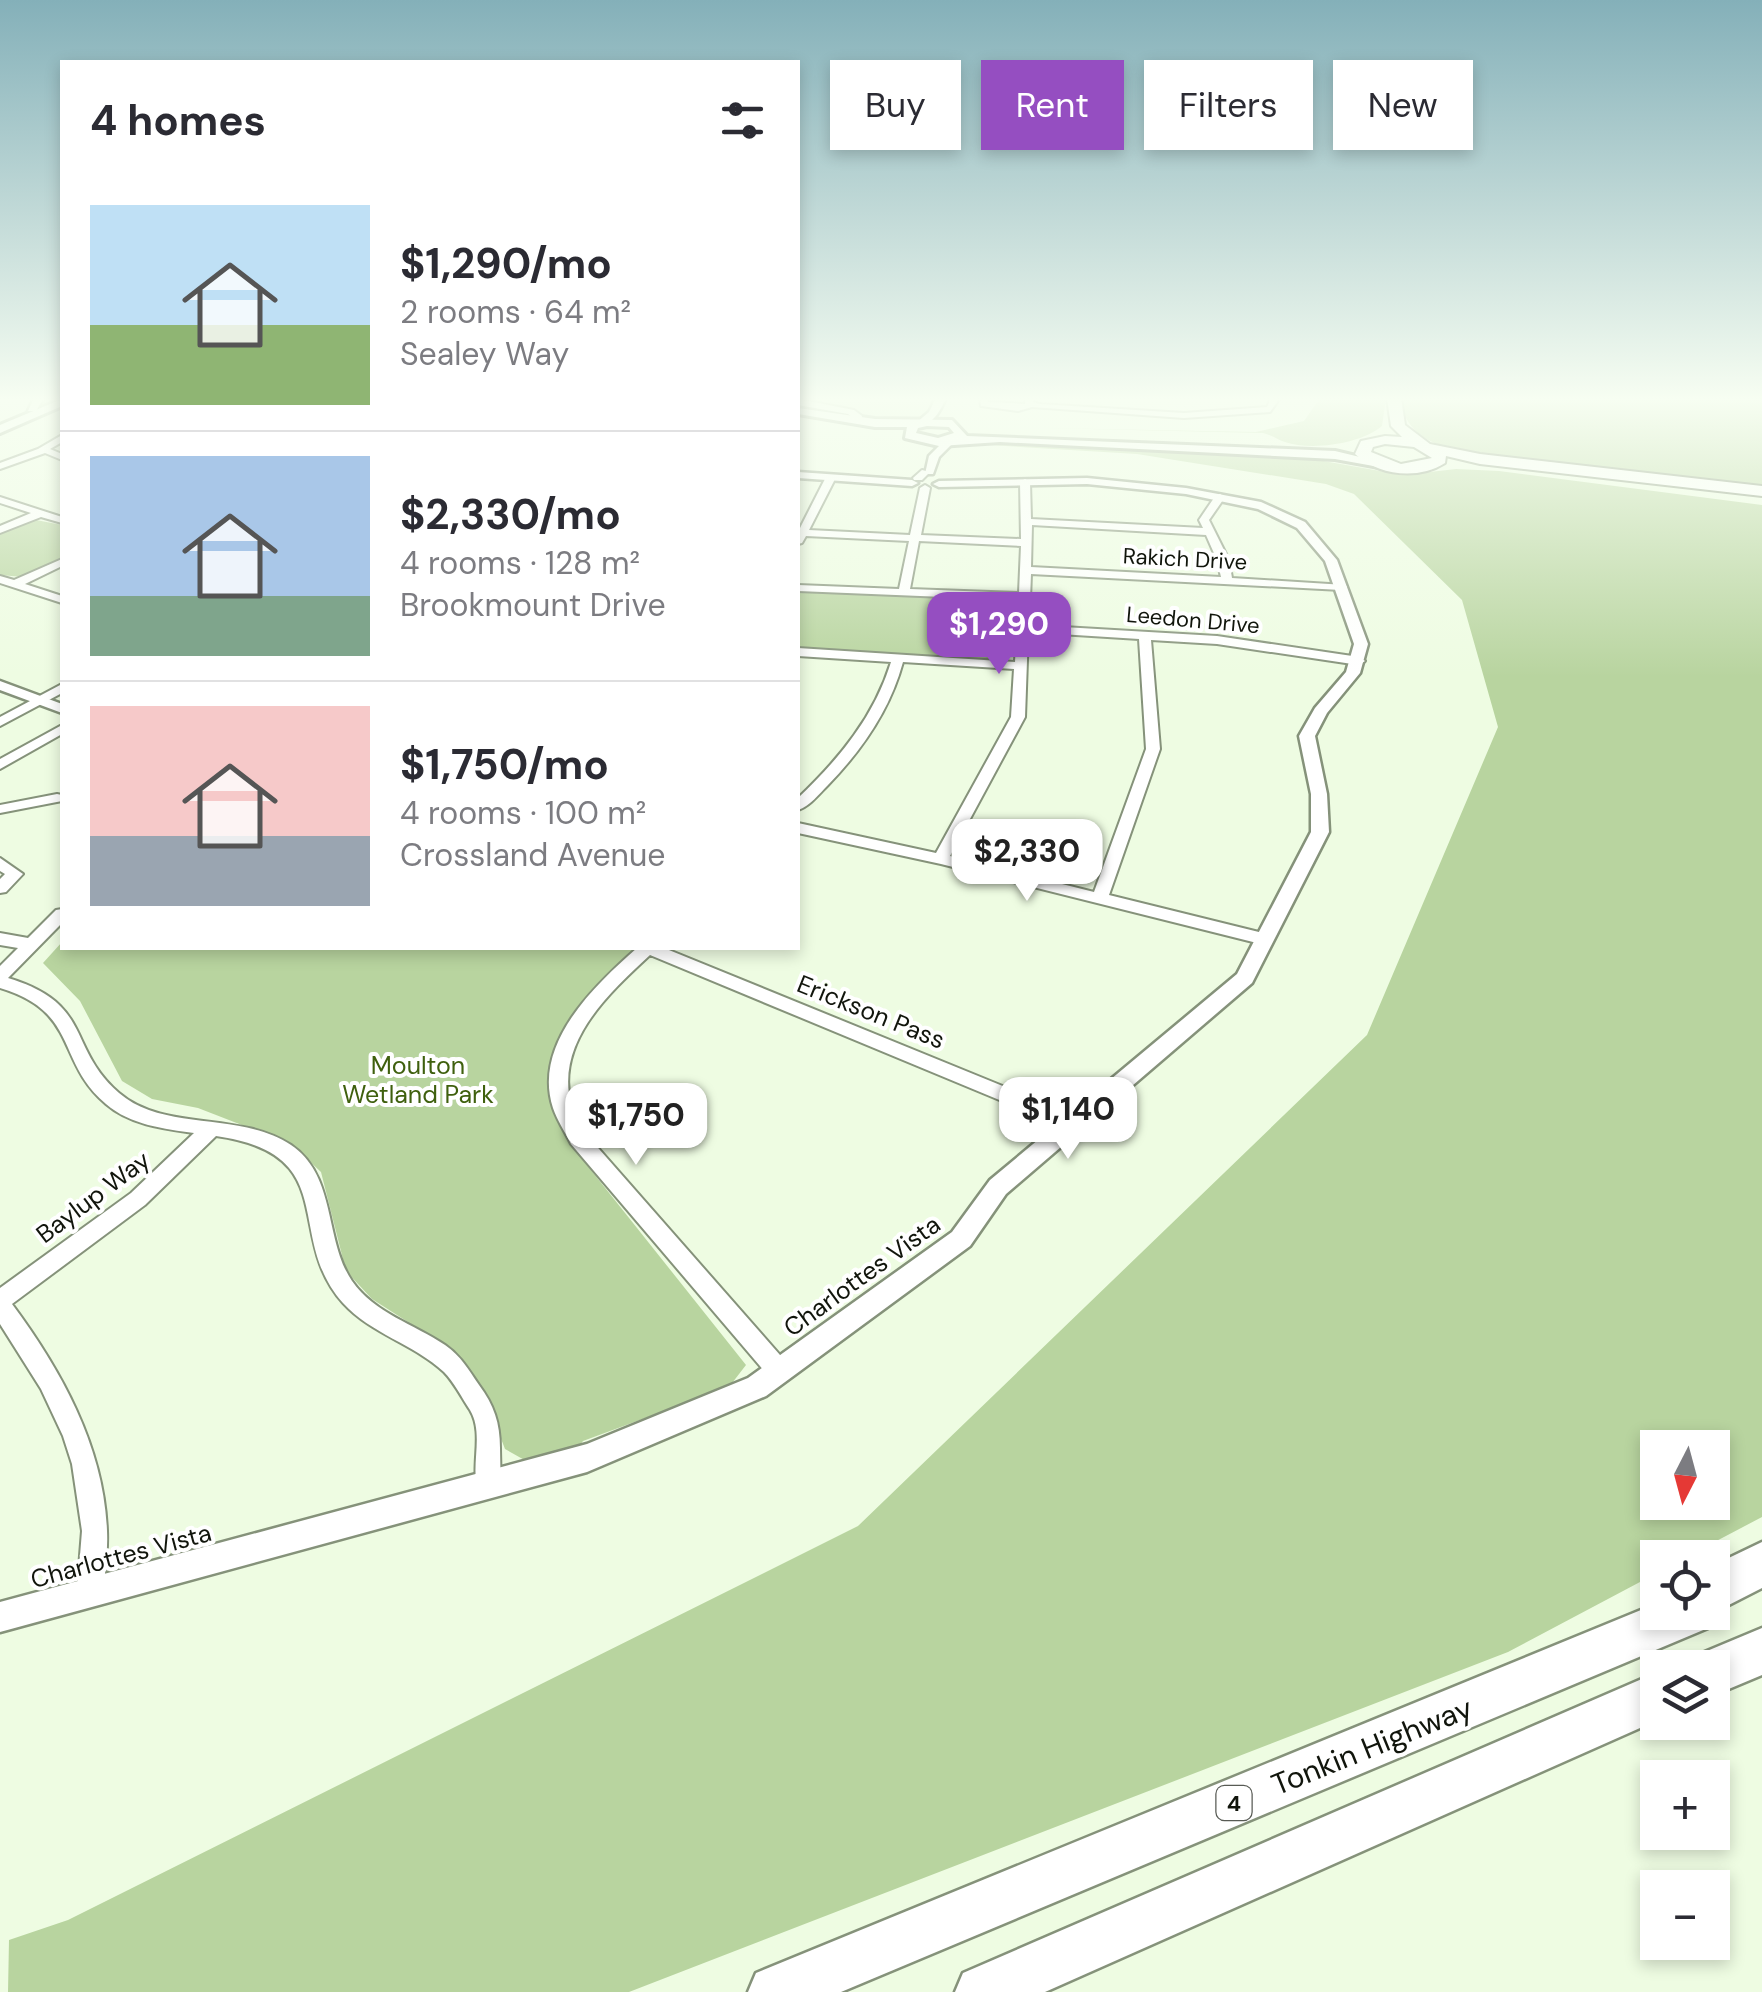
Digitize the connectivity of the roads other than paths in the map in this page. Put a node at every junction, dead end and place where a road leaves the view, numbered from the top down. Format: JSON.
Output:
{"nodes":[{"id":1,"x":822,"y":491,"type":"edge"},
{"id":2,"x":924,"y":491,"type":"edge"},
{"id":3,"x":1025,"y":491,"type":"edge"},
{"id":4,"x":1175,"y":491,"type":"edge"},
{"id":5,"x":1724,"y":491,"type":"edge"},
{"id":6,"x":1730,"y":491,"type":"edge"},
{"id":7,"x":1762,"y":495,"type":"edge"},
{"id":8,"x":1220,"y":496,"type":"junction"},
{"id":9,"x":0,"y":500,"type":"edge"},
{"id":10,"x":41,"y":513,"type":"junction"},
{"id":11,"x":804,"y":516,"type":"edge"},
{"id":12,"x":60,"y":519,"type":"edge"},
{"id":13,"x":1027,"y":522,"type":"junction"},
{"id":14,"x":0,"y":530,"type":"edge"},
{"id":15,"x":1208,"y":532,"type":"junction"},
{"id":16,"x":800,"y":538,"type":"edge"},
{"id":17,"x":914,"y":538,"type":"junction"},
{"id":18,"x":1028,"y":543,"type":"junction"},
{"id":19,"x":60,"y":563,"type":"edge"},
{"id":20,"x":1026,"y":570,"type":"junction"},
{"id":21,"x":0,"y":579,"type":"edge"},
{"id":22,"x":1227,"y":581,"type":"junction"},
{"id":23,"x":15,"y":584,"type":"junction"},
{"id":24,"x":1341,"y":587,"type":"junction"},
{"id":25,"x":800,"y":588,"type":"edge"},
{"id":26,"x":904,"y":590,"type":"junction"},
{"id":27,"x":1025,"y":597,"type":"junction"},
{"id":28,"x":60,"y":599,"type":"edge"},
{"id":29,"x":1023,"y":628,"type":"junction"},
{"id":30,"x":1145,"y":635,"type":"junction"},
{"id":31,"x":800,"y":652,"type":"edge"},
{"id":32,"x":898,"y":658,"type":"junction"},
{"id":33,"x":1359,"y":661,"type":"junction"},
{"id":34,"x":1021,"y":666,"type":"junction"},
{"id":35,"x":0,"y":684,"type":"edge"},
{"id":36,"x":60,"y":689,"type":"edge"},
{"id":37,"x":41,"y":700,"type":"junction"},
{"id":38,"x":60,"y":708,"type":"edge"},
{"id":39,"x":0,"y":722,"type":"edge"},
{"id":40,"x":60,"y":730,"type":"edge"},
{"id":41,"x":0,"y":766,"type":"edge"},
{"id":42,"x":60,"y":797,"type":"edge"},
{"id":43,"x":800,"y":804,"type":"edge"},
{"id":44,"x":0,"y":809,"type":"edge"},
{"id":45,"x":800,"y":828,"type":"edge"},
{"id":46,"x":942,"y":858,"type":"junction"},
{"id":47,"x":0,"y":864,"type":"edge"},
{"id":48,"x":0,"y":888,"type":"edge"},
{"id":49,"x":1100,"y":898,"type":"junction"},
{"id":50,"x":60,"y":916,"type":"edge"},
{"id":51,"x":0,"y":939,"type":"edge"},
{"id":52,"x":1265,"y":939,"type":"junction"},
{"id":53,"x":33,"y":944,"type":"junction"},
{"id":54,"x":646,"y":950,"type":"edge"},
{"id":55,"x":653,"y":950,"type":"edge"},
{"id":56,"x":0,"y":979,"type":"edge"},
{"id":57,"x":1074,"y":1123,"type":"junction"},
{"id":58,"x":211,"y":1128,"type":"junction"},
{"id":59,"x":0,"y":1303,"type":"edge"},
{"id":60,"x":779,"y":1371,"type":"junction"},
{"id":61,"x":488,"y":1484,"type":"junction"},
{"id":62,"x":1762,"y":1564,"type":"edge"},
{"id":63,"x":1730,"y":1581,"type":"edge"},
{"id":64,"x":1762,"y":1582,"type":"edge"},
{"id":65,"x":90,"y":1592,"type":"junction"},
{"id":66,"x":1730,"y":1596,"type":"edge"},
{"id":67,"x":0,"y":1617,"type":"edge"},
{"id":68,"x":1640,"y":1630,"type":"edge"},
{"id":69,"x":1651,"y":1630,"type":"edge"},
{"id":70,"x":1762,"y":1652,"type":"edge"},
{"id":71,"x":1598,"y":1653,"type":"junction"},
{"id":72,"x":1730,"y":1665,"type":"edge"},
{"id":73,"x":1640,"y":1704,"type":"edge"},
{"id":74,"x":775,"y":1992,"type":"edge"},
{"id":75,"x":982,"y":1992,"type":"edge"}],
"edges":[{"from":1,"to":11,"type":"street"},
{"from":2,"to":17,"type":"street"},
{"from":3,"to":13,"type":"street"},
{"from":4,"to":8,"type":"street"},
{"from":5,"to":7,"type":"main road"},
{"from":6,"to":7,"type":"main road"},
{"from":8,"to":15,"type":"street"},
{"from":8,"to":24,"type":"street"},
{"from":9,"to":10,"type":"street"},
{"from":10,"to":12,"type":"street"},
{"from":10,"to":14,"type":"street"},
{"from":11,"to":16,"type":"street"},
{"from":13,"to":15,"type":"street"},
{"from":13,"to":18,"type":"street"},
{"from":15,"to":22,"type":"street"},
{"from":16,"to":17,"type":"street"},
{"from":17,"to":18,"type":"street"},
{"from":17,"to":26,"type":"street"},
{"from":18,"to":20,"type":"street"},
{"from":19,"to":23,"type":"street"},
{"from":20,"to":22,"type":"street","name":"Rakich Drive"},
{"from":20,"to":27,"type":"street"},
{"from":21,"to":23,"type":"street"},
{"from":22,"to":24,"type":"street","name":"Rakich Drive"},
{"from":23,"to":28,"type":"street"},
{"from":24,"to":33,"type":"street"},
{"from":25,"to":26,"type":"street"},
{"from":26,"to":27,"type":"street"},
{"from":27,"to":29,"type":"street"},
{"from":29,"to":30,"type":"street","name":"Leedon Drive"},
{"from":29,"to":34,"type":"street"},
{"from":30,"to":33,"type":"street","name":"Leedon Drive"},
{"from":30,"to":49,"type":"street"},
{"from":31,"to":32,"type":"street"},
{"from":32,"to":34,"type":"street"},
{"from":32,"to":43,"type":"street"},
{"from":33,"to":52,"type":"street","name":"Charlottes Vista"},
{"from":34,"to":46,"type":"street"},
{"from":35,"to":37,"type":"street"},
{"from":36,"to":37,"type":"street"},
{"from":37,"to":38,"type":"street"},
{"from":37,"to":39,"type":"street"},
{"from":40,"to":41,"type":"street"},
{"from":42,"to":44,"type":"street"},
{"from":45,"to":46,"type":"street"},
{"from":46,"to":49,"type":"street"},
{"from":47,"to":48,"type":"street"},
{"from":49,"to":52,"type":"street"},
{"from":50,"to":53,"type":"street"},
{"from":51,"to":53,"type":"street"},
{"from":52,"to":57,"type":"street","name":"Charlottes Vista"},
{"from":53,"to":56,"type":"street"},
{"from":54,"to":60,"type":"street"},
{"from":55,"to":57,"type":"street","name":"Erickson Pass"},
{"from":56,"to":58,"type":"street"},
{"from":57,"to":60,"type":"street","name":"Charlottes Vista"},
{"from":58,"to":59,"type":"street","name":"Baylup Way"},
{"from":58,"to":61,"type":"street"},
{"from":59,"to":65,"type":"street"},
{"from":60,"to":61,"type":"street","name":"Charlottes Vista"},
{"from":61,"to":65,"type":"street","name":"Charlottes Vista"},
{"from":62,"to":63,"type":"highway"},
{"from":64,"to":66,"type":"highway"},
{"from":65,"to":67,"type":"street","name":"Charlottes Vista"},
{"from":68,"to":71,"type":"highway"},
{"from":69,"to":71,"type":"highway","name":"Tonkin Highway","number":"4"},
{"from":70,"to":72,"type":"highway"},
{"from":71,"to":74,"type":"highway","name":"Tonkin Highway","number":"4"},
{"from":73,"to":75,"type":"highway"}]}
